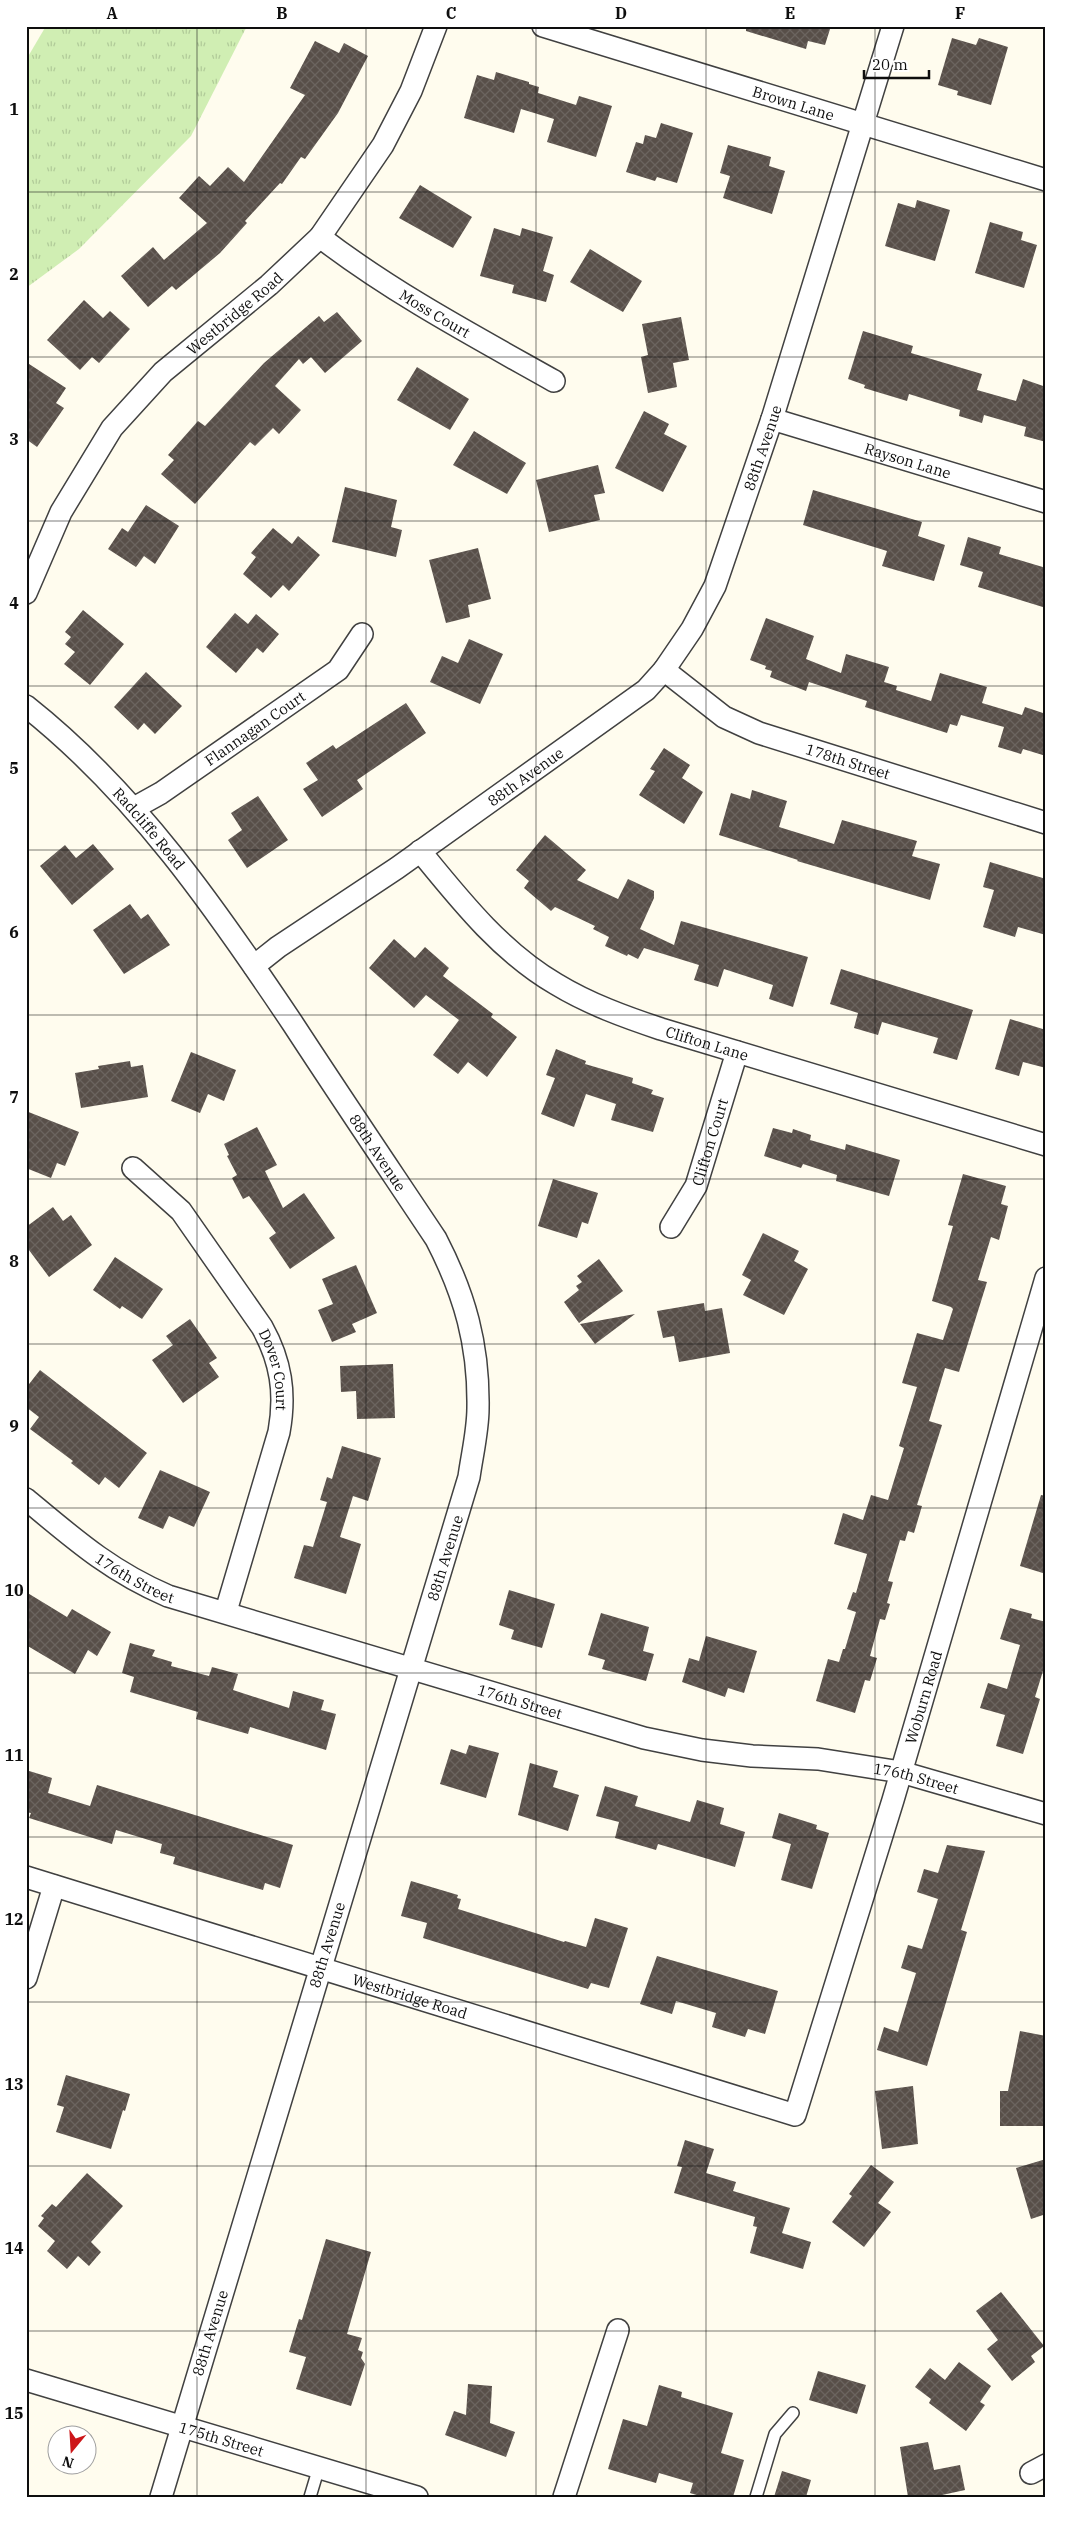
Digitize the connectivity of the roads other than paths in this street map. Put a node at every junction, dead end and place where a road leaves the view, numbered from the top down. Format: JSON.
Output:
{"nodes":[{"id":1,"x":436,"y":26,"type":"edge"},
{"id":2,"x":543,"y":26,"type":"edge"},
{"id":3,"x":893,"y":26,"type":"edge"},
{"id":4,"x":862,"y":124,"type":"junction"},
{"id":5,"x":1046,"y":180,"type":"edge"},
{"id":6,"x":320,"y":237,"type":"junction"},
{"id":7,"x":554,"y":381,"type":"dead end"},
{"id":8,"x":772,"y":418,"type":"junction"},
{"id":9,"x":1046,"y":502,"type":"edge"},
{"id":10,"x":26,"y":593,"type":"edge"},
{"id":11,"x":362,"y":634,"type":"dead end"},
{"id":12,"x":664,"y":670,"type":"junction"},
{"id":13,"x":26,"y":706,"type":"edge"},
{"id":14,"x":134,"y":808,"type":"junction"},
{"id":15,"x":1046,"y":823,"type":"edge"},
{"id":16,"x":420,"y":851,"type":"junction"},
{"id":17,"x":254,"y":966,"type":"junction"},
{"id":18,"x":737,"y":1052,"type":"junction"},
{"id":19,"x":1046,"y":1145,"type":"edge"},
{"id":20,"x":133,"y":1168,"type":"dead end"},
{"id":21,"x":671,"y":1227,"type":"dead end"},
{"id":22,"x":1046,"y":1278,"type":"edge"},
{"id":23,"x":26,"y":1499,"type":"edge"},
{"id":24,"x":226,"y":1612,"type":"junction"},
{"id":25,"x":411,"y":1670,"type":"junction"},
{"id":26,"x":901,"y":1772,"type":"junction"},
{"id":27,"x":1046,"y":1814,"type":"edge"},
{"id":28,"x":26,"y":1877,"type":"edge"},
{"id":29,"x":54,"y":1886,"type":"junction"},
{"id":30,"x":320,"y":1968,"type":"junction"},
{"id":31,"x":26,"y":1978,"type":"edge"},
{"id":32,"x":795,"y":2114,"type":"joint"},
{"id":33,"x":618,"y":2330,"type":"dead end"},
{"id":34,"x":26,"y":2380,"type":"edge"},
{"id":35,"x":792,"y":2414,"type":"dead end"},
{"id":36,"x":182,"y":2426,"type":"junction"},
{"id":37,"x":320,"y":2468,"type":"junction"},
{"id":38,"x":161,"y":2497,"type":"edge"},
{"id":39,"x":310,"y":2497,"type":"edge"},
{"id":40,"x":417,"y":2497,"type":"edge"},
{"id":41,"x":564,"y":2497,"type":"edge"},
{"id":42,"x":756,"y":2497,"type":"edge"}],
"edges":[{"from":1,"to":6,"type":"street","name":"Westbridge Road"},
{"from":2,"to":4,"type":"street","name":"Brown Lane"},
{"from":3,"to":4,"type":"street","name":"88th Avenue"},
{"from":4,"to":5,"type":"street","name":"Brown Lane"},
{"from":4,"to":8,"type":"street","name":"88th Avenue"},
{"from":6,"to":7,"type":"street","name":"Moss Court"},
{"from":6,"to":10,"type":"street","name":"Westbridge Road"},
{"from":8,"to":9,"type":"street","name":"Rayson Lane"},
{"from":8,"to":12,"type":"street","name":"88th Avenue"},
{"from":11,"to":14,"type":"street","name":"Flannagan Court"},
{"from":12,"to":15,"type":"street","name":"178th Street"},
{"from":12,"to":16,"type":"street","name":"88th Avenue"},
{"from":13,"to":14,"type":"street","name":"Radcliffe Road"},
{"from":14,"to":17,"type":"street","name":"Radcliffe Road"},
{"from":16,"to":17,"type":"street","name":"88th Avenue"},
{"from":16,"to":18,"type":"street","name":"Clifton Lane"},
{"from":17,"to":25,"type":"street","name":"88th Avenue"},
{"from":18,"to":19,"type":"street","name":"Clifton Lane"},
{"from":18,"to":21,"type":"street","name":"Clifton Court"},
{"from":20,"to":24,"type":"street","name":"Dover Court"},
{"from":22,"to":26,"type":"street","name":"Woburn Road"},
{"from":23,"to":24,"type":"street","name":"176th Street"},
{"from":24,"to":25,"type":"street","name":"176th Street"},
{"from":25,"to":26,"type":"street","name":"176th Street"},
{"from":25,"to":30,"type":"street","name":"88th Avenue"},
{"from":26,"to":27,"type":"street","name":"176th Street"},
{"from":26,"to":32,"type":"street","name":"Woburn Road"},
{"from":28,"to":29,"type":"street","name":"Westbridge Road"},
{"from":29,"to":30,"type":"street","name":"Westbridge Road"},
{"from":29,"to":31,"type":"street"},
{"from":30,"to":32,"type":"street","name":"Westbridge Road"},
{"from":30,"to":36,"type":"street","name":"88th Avenue"},
{"from":33,"to":41,"type":"street"},
{"from":34,"to":36,"type":"street","name":"175th Street"},
{"from":35,"to":42,"type":"lane"},
{"from":36,"to":37,"type":"street","name":"175th Street"},
{"from":36,"to":38,"type":"street","name":"88th Avenue"},
{"from":37,"to":39,"type":"lane"},
{"from":37,"to":40,"type":"street","name":"175th Street"}]}
